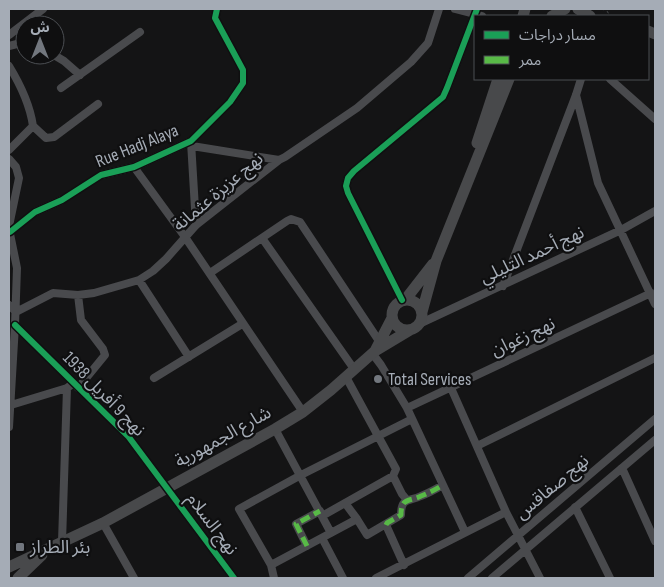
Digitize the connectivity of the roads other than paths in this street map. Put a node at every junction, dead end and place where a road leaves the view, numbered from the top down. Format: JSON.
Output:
{"nodes":[{"id":1,"x":43,"y":9,"type":"edge"},
{"id":2,"x":217,"y":9,"type":"edge"},
{"id":3,"x":439,"y":9,"type":"edge"},
{"id":4,"x":455,"y":9,"type":"edge"},
{"id":5,"x":565,"y":9,"type":"edge"},
{"id":6,"x":478,"y":13,"type":"edge"},
{"id":7,"x":554,"y":15,"type":"edge"},
{"id":8,"x":474,"y":23,"type":"edge"},
{"id":9,"x":140,"y":32,"type":"dead end"},
{"id":10,"x":9,"y":35,"type":"edge"},
{"id":11,"x":65,"y":62,"type":"edge"},
{"id":12,"x":9,"y":66,"type":"edge"},
{"id":13,"x":80,"y":75,"type":"junction"},
{"id":14,"x":498,"y":80,"type":"edge"},
{"id":15,"x":508,"y":80,"type":"edge"},
{"id":16,"x":581,"y":80,"type":"edge"},
{"id":17,"x":611,"y":80,"type":"edge"},
{"id":18,"x":61,"y":88,"type":"dead end"},
{"id":19,"x":576,"y":95,"type":"junction"},
{"id":20,"x":98,"y":104,"type":"dead end"},
{"id":21,"x":655,"y":120,"type":"edge"},
{"id":22,"x":34,"y":126,"type":"junction"},
{"id":23,"x":191,"y":144,"type":"junction"},
{"id":24,"x":9,"y":150,"type":"edge"},
{"id":25,"x":9,"y":159,"type":"edge"},
{"id":26,"x":279,"y":160,"type":"junction"},
{"id":27,"x":134,"y":167,"type":"junction"},
{"id":28,"x":468,"y":181,"type":"junction"},
{"id":29,"x":655,"y":211,"type":"edge"},
{"id":30,"x":196,"y":225,"type":"junction"},
{"id":31,"x":9,"y":229,"type":"edge"},
{"id":32,"x":621,"y":230,"type":"junction"},
{"id":33,"x":185,"y":237,"type":"junction"},
{"id":34,"x":262,"y":238,"type":"junction"},
{"id":35,"x":436,"y":261,"type":"junction"},
{"id":36,"x":210,"y":274,"type":"junction"},
{"id":37,"x":139,"y":280,"type":"junction"},
{"id":38,"x":503,"y":286,"type":"junction"},
{"id":39,"x":651,"y":293,"type":"junction"},
{"id":40,"x":78,"y":295,"type":"junction"},
{"id":41,"x":403,"y":300,"type":"junction"},
{"id":42,"x":655,"y":304,"type":"edge"},
{"id":43,"x":9,"y":305,"type":"edge"},
{"id":44,"x":16,"y":312,"type":"junction"},
{"id":45,"x":392,"y":318,"type":"junction"},
{"id":46,"x":417,"y":322,"type":"junction"},
{"id":47,"x":242,"y":324,"type":"junction"},
{"id":48,"x":15,"y":325,"type":"junction"},
{"id":49,"x":375,"y":349,"type":"junction"},
{"id":50,"x":189,"y":357,"type":"junction"},
{"id":51,"x":655,"y":358,"type":"edge"},
{"id":52,"x":350,"y":373,"type":"junction"},
{"id":53,"x":154,"y":378,"type":"dead end"},
{"id":54,"x":73,"y":387,"type":"junction"},
{"id":55,"x":450,"y":388,"type":"junction"},
{"id":56,"x":11,"y":405,"type":"junction"},
{"id":57,"x":407,"y":408,"type":"junction"},
{"id":58,"x":303,"y":412,"type":"junction"},
{"id":59,"x":412,"y":419,"type":"junction"},
{"id":60,"x":655,"y":419,"type":"edge"},
{"id":61,"x":9,"y":427,"type":"edge"},
{"id":62,"x":274,"y":429,"type":"junction"},
{"id":63,"x":378,"y":437,"type":"junction"},
{"id":64,"x":655,"y":440,"type":"edge"},
{"id":65,"x":477,"y":446,"type":"junction"},
{"id":66,"x":622,"y":468,"type":"junction"},
{"id":67,"x":301,"y":475,"type":"junction"},
{"id":68,"x":393,"y":476,"type":"junction"},
{"id":69,"x":443,"y":485,"type":"junction"},
{"id":70,"x":166,"y":488,"type":"junction"},
{"id":71,"x":407,"y":500,"type":"junction"},
{"id":72,"x":345,"y":503,"type":"junction"},
{"id":73,"x":575,"y":507,"type":"junction"},
{"id":74,"x":506,"y":512,"type":"junction"},
{"id":75,"x":321,"y":513,"type":"junction"},
{"id":76,"x":357,"y":519,"type":"junction"},
{"id":77,"x":103,"y":523,"type":"junction"},
{"id":78,"x":386,"y":525,"type":"junction"},
{"id":79,"x":465,"y":532,"type":"junction"},
{"id":80,"x":332,"y":533,"type":"junction"},
{"id":81,"x":518,"y":534,"type":"junction"},
{"id":82,"x":322,"y":538,"type":"junction"},
{"id":83,"x":655,"y":541,"type":"edge"},
{"id":84,"x":62,"y":542,"type":"junction"},
{"id":85,"x":307,"y":546,"type":"junction"},
{"id":86,"x":50,"y":549,"type":"junction"},
{"id":87,"x":525,"y":549,"type":"junction"},
{"id":88,"x":271,"y":565,"type":"junction"},
{"id":89,"x":404,"y":565,"type":"junction"},
{"id":90,"x":9,"y":567,"type":"edge"},
{"id":91,"x":18,"y":578,"type":"edge"},
{"id":92,"x":134,"y":578,"type":"edge"},
{"id":93,"x":234,"y":578,"type":"edge"},
{"id":94,"x":274,"y":578,"type":"edge"},
{"id":95,"x":343,"y":578,"type":"edge"},
{"id":96,"x":376,"y":578,"type":"edge"},
{"id":97,"x":468,"y":578,"type":"edge"},
{"id":98,"x":492,"y":578,"type":"edge"},
{"id":99,"x":540,"y":578,"type":"edge"},
{"id":100,"x":610,"y":578,"type":"edge"}],
"edges":[{"from":1,"to":10,"type":"street"},
{"from":2,"to":23,"type":"street","name":"Rue Hadj Alaya"},
{"from":3,"to":26,"type":"street","name":"نهج عزيزة عثمانة"},
{"from":4,"to":6,"type":"street"},
{"from":5,"to":7,"type":"main road"},
{"from":8,"to":41,"type":"street"},
{"from":9,"to":13,"type":"street"},
{"from":11,"to":13,"type":"street"},
{"from":12,"to":22,"type":"street"},
{"from":13,"to":18,"type":"street"},
{"from":14,"to":28,"type":"main road"},
{"from":15,"to":28,"type":"main road"},
{"from":16,"to":19,"type":"street"},
{"from":17,"to":21,"type":"street"},
{"from":19,"to":32,"type":"street"},
{"from":19,"to":38,"type":"street"},
{"from":20,"to":22,"type":"street"},
{"from":22,"to":24,"type":"street"},
{"from":23,"to":26,"type":"street"},
{"from":23,"to":27,"type":"street","name":"Rue Hadj Alaya"},
{"from":23,"to":30,"type":"street"},
{"from":25,"to":31,"type":"street"},
{"from":26,"to":30,"type":"street","name":"نهج عزيزة عثمانة"},
{"from":27,"to":31,"type":"street","name":"Rue Hadj Alaya"},
{"from":27,"to":33,"type":"street"},
{"from":28,"to":35,"type":"main road"},
{"from":29,"to":32,"type":"street","name":"نهج أحمد التليلي"},
{"from":30,"to":33,"type":"street","name":"نهج عزيزة عثمانة"},
{"from":31,"to":44,"type":"street"},
{"from":32,"to":38,"type":"street","name":"نهج أحمد التليلي"},
{"from":32,"to":39,"type":"street"},
{"from":33,"to":36,"type":"street"},
{"from":33,"to":37,"type":"street","name":"نهج عزيزة عثمانة"},
{"from":34,"to":36,"type":"street"},
{"from":34,"to":49,"type":"street"},
{"from":34,"to":52,"type":"street"},
{"from":35,"to":41,"type":"main road"},
{"from":35,"to":46,"type":"main road"},
{"from":36,"to":47,"type":"street"},
{"from":37,"to":40,"type":"street","name":"نهج عزيزة عثمانة"},
{"from":37,"to":50,"type":"street"},
{"from":38,"to":46,"type":"street","name":"نهج أحمد التليلي"},
{"from":39,"to":42,"type":"street"},
{"from":39,"to":55,"type":"street","name":"نهج زغوان"},
{"from":40,"to":44,"type":"street","name":"نهج عزيزة عثمانة"},
{"from":40,"to":54,"type":"street"},
{"from":41,"to":45,"type":"main road"},
{"from":41,"to":46,"type":"main road"},
{"from":43,"to":44,"type":"street"},
{"from":44,"to":48,"type":"street"},
{"from":45,"to":46,"type":"main road"},
{"from":45,"to":49,"type":"main road"},
{"from":46,"to":49,"type":"main road"},
{"from":47,"to":50,"type":"street"},
{"from":47,"to":58,"type":"street"},
{"from":48,"to":54,"type":"street","name":"نهج 9 أفريل 1938"},
{"from":48,"to":56,"type":"street"},
{"from":49,"to":52,"type":"main road","name":"شارع الجمهورية"},
{"from":49,"to":57,"type":"street"},
{"from":50,"to":53,"type":"street"},
{"from":51,"to":65,"type":"street"},
{"from":52,"to":58,"type":"main road","name":"شارع الجمهورية"},
{"from":52,"to":63,"type":"street"},
{"from":54,"to":56,"type":"street"},
{"from":54,"to":70,"type":"street","name":"نهج 9 أفريل 1938"},
{"from":54,"to":84,"type":"street"},
{"from":55,"to":57,"type":"street","name":"نهج زغوان"},
{"from":55,"to":65,"type":"street"},
{"from":56,"to":61,"type":"street"},
{"from":57,"to":59,"type":"street"},
{"from":58,"to":62,"type":"main road","name":"شارع الجمهورية"},
{"from":59,"to":63,"type":"street"},
{"from":59,"to":69,"type":"street"},
{"from":60,"to":81,"type":"street","name":"نهج صفاقس"},
{"from":62,"to":67,"type":"street"},
{"from":62,"to":70,"type":"main road","name":"شارع الجمهورية"},
{"from":63,"to":67,"type":"street"},
{"from":63,"to":68,"type":"street"},
{"from":64,"to":66,"type":"street","name":"نهج صفاقس"},
{"from":65,"to":74,"type":"street"},
{"from":66,"to":73,"type":"street","name":"نهج صفاقس"},
{"from":66,"to":83,"type":"street"},
{"from":67,"to":75,"type":"street"},
{"from":67,"to":88,"type":"street"},
{"from":68,"to":71,"type":"street"},
{"from":68,"to":72,"type":"street"},
{"from":69,"to":71,"type":"street"},
{"from":69,"to":79,"type":"street"},
{"from":70,"to":77,"type":"main road","name":"شارع الجمهورية"},
{"from":70,"to":93,"type":"street","name":"نهج السلام"},
{"from":71,"to":78,"type":"street"},
{"from":72,"to":75,"type":"street"},
{"from":72,"to":76,"type":"street"},
{"from":73,"to":87,"type":"street","name":"نهج صفاقس"},
{"from":73,"to":100,"type":"street"},
{"from":74,"to":79,"type":"street"},
{"from":74,"to":81,"type":"street"},
{"from":75,"to":80,"type":"street"},
{"from":75,"to":85,"type":"street"},
{"from":76,"to":78,"type":"street"},
{"from":76,"to":80,"type":"street"},
{"from":77,"to":84,"type":"main road","name":"شارع الجمهورية"},
{"from":77,"to":92,"type":"street"},
{"from":78,"to":89,"type":"street"},
{"from":79,"to":89,"type":"street"},
{"from":80,"to":82,"type":"street"},
{"from":81,"to":87,"type":"street"},
{"from":81,"to":97,"type":"street","name":"نهج صفاقس"},
{"from":82,"to":85,"type":"street"},
{"from":82,"to":95,"type":"street"},
{"from":84,"to":86,"type":"main road","name":"شارع الجمهورية"},
{"from":85,"to":88,"type":"street"},
{"from":86,"to":90,"type":"main road"},
{"from":86,"to":91,"type":"main road"},
{"from":87,"to":98,"type":"street","name":"نهج صفاقس"},
{"from":87,"to":99,"type":"street"},
{"from":88,"to":94,"type":"street"},
{"from":89,"to":96,"type":"street"}]}
